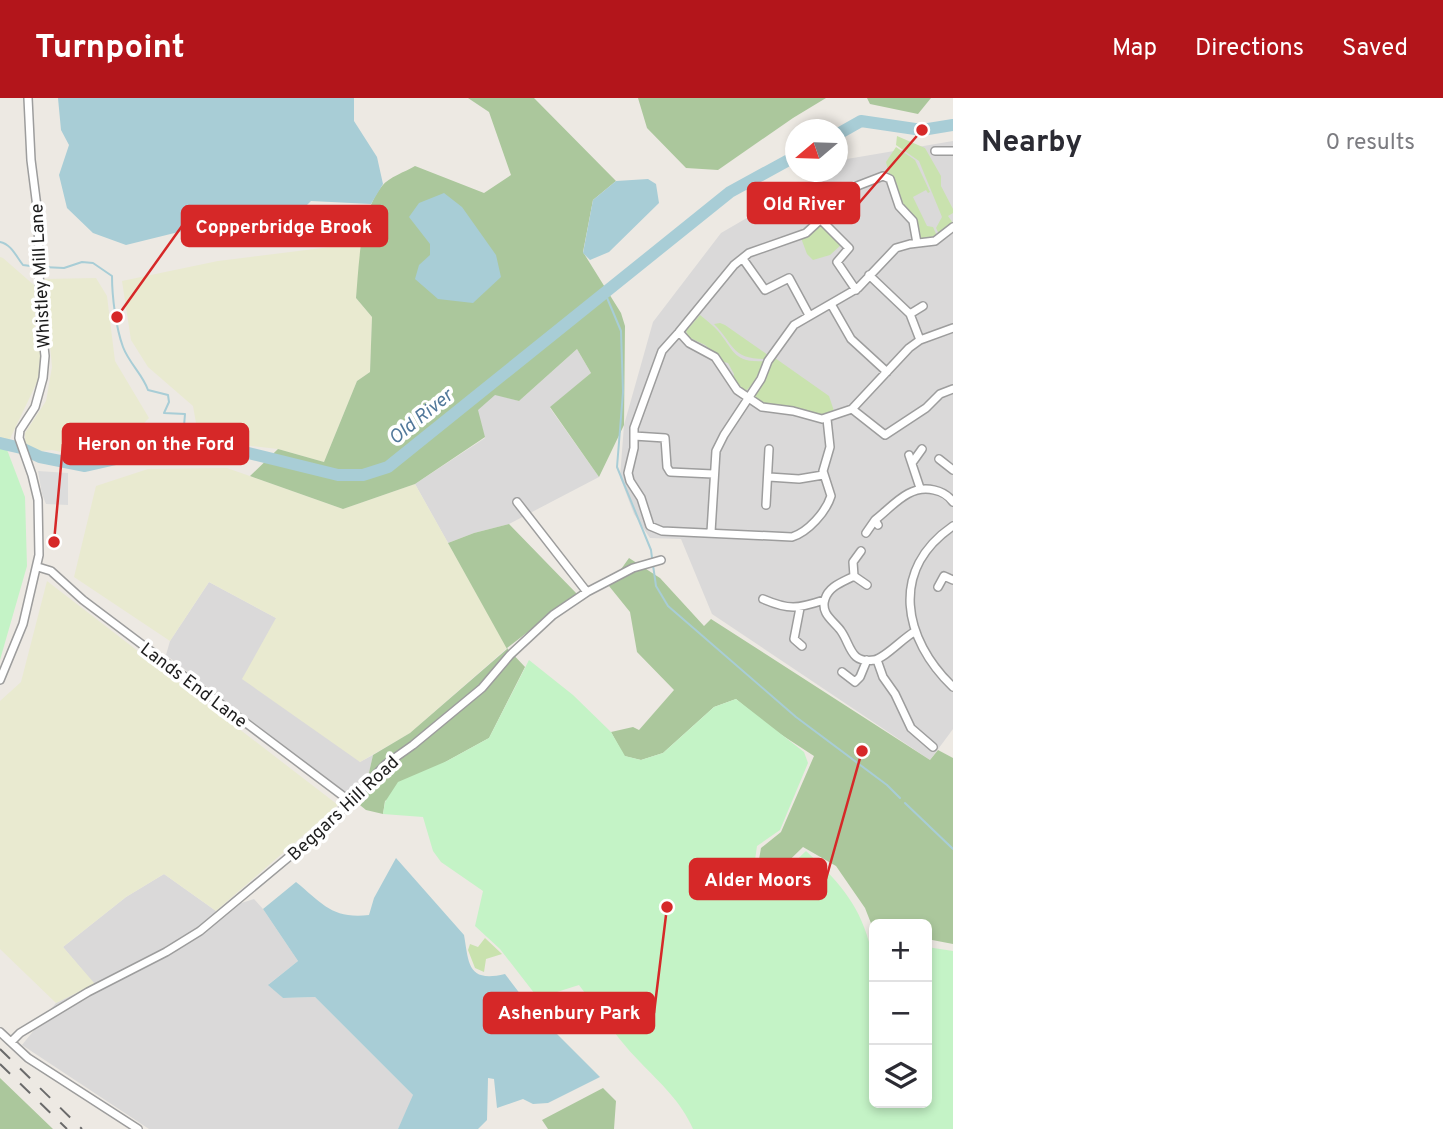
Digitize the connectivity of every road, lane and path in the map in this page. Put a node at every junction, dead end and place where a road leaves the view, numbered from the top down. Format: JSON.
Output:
{"nodes":[{"id":1,"x":28,"y":98,"type":"edge"},
{"id":2,"x":934,"y":151,"type":"dead end"},
{"id":3,"x":953,"y":151,"type":"edge"},
{"id":4,"x":821,"y":219,"type":"junction"},
{"id":5,"x":953,"y":227,"type":"edge"},
{"id":6,"x":917,"y":243,"type":"junction"},
{"id":7,"x":743,"y":259,"type":"junction"},
{"id":8,"x":869,"y":275,"type":"junction"},
{"id":9,"x":856,"y":290,"type":"junction"},
{"id":10,"x":831,"y":304,"type":"junction"},
{"id":11,"x":923,"y":306,"type":"dead end"},
{"id":12,"x":910,"y":314,"type":"junction"},
{"id":13,"x":809,"y":315,"type":"junction"},
{"id":14,"x":953,"y":328,"type":"edge"},
{"id":15,"x":679,"y":332,"type":"junction"},
{"id":16,"x":920,"y":340,"type":"junction"},
{"id":17,"x":887,"y":372,"type":"junction"},
{"id":18,"x":953,"y":389,"type":"edge"},
{"id":19,"x":748,"y":399,"type":"junction"},
{"id":20,"x":852,"y":409,"type":"junction"},
{"id":21,"x":827,"y":419,"type":"junction"},
{"id":22,"x":634,"y":436,"type":"junction"},
{"id":23,"x":769,"y":449,"type":"dead end"},
{"id":24,"x":922,"y":449,"type":"dead end"},
{"id":25,"x":939,"y":459,"type":"dead end"},
{"id":26,"x":953,"y":470,"type":"edge"},
{"id":27,"x":713,"y":474,"type":"junction"},
{"id":28,"x":823,"y":475,"type":"junction"},
{"id":29,"x":769,"y":477,"type":"junction"},
{"id":30,"x":920,"y":488,"type":"junction"},
{"id":31,"x":952,"y":497,"type":"edge"},
{"id":32,"x":517,"y":502,"type":"dead end"},
{"id":33,"x":766,"y":505,"type":"dead end"},
{"id":34,"x":953,"y":526,"type":"edge"},
{"id":35,"x":712,"y":533,"type":"junction"},
{"id":36,"x":866,"y":533,"type":"dead end"},
{"id":37,"x":861,"y":551,"type":"dead end"},
{"id":38,"x":662,"y":560,"type":"dead end"},
{"id":39,"x":38,"y":567,"type":"junction"},
{"id":40,"x":854,"y":576,"type":"junction"},
{"id":41,"x":953,"y":580,"type":"edge"},
{"id":42,"x":867,"y":585,"type":"dead end"},
{"id":43,"x":937,"y":587,"type":"dead end"},
{"id":44,"x":587,"y":592,"type":"junction"},
{"id":45,"x":763,"y":599,"type":"dead end"},
{"id":46,"x":824,"y":600,"type":"junction"},
{"id":47,"x":800,"y":608,"type":"junction"},
{"id":48,"x":914,"y":632,"type":"junction"},
{"id":49,"x":802,"y":646,"type":"dead end"},
{"id":50,"x":867,"y":660,"type":"junction"},
{"id":51,"x":877,"y":660,"type":"junction"},
{"id":52,"x":842,"y":672,"type":"dead end"},
{"id":53,"x":0,"y":680,"type":"edge"},
{"id":54,"x":953,"y":686,"type":"edge"},
{"id":55,"x":933,"y":747,"type":"dead end"},
{"id":56,"x":351,"y":803,"type":"junction"},
{"id":57,"x":0,"y":1032,"type":"edge"},
{"id":58,"x":10,"y":1042,"type":"junction"},
{"id":59,"x":138,"y":1129,"type":"edge"}],
"edges":[{"from":1,"to":39,"type":"street","name":"Whistley Mill Lane"},
{"from":2,"to":3,"type":"street"},
{"from":4,"to":6,"type":"street"},
{"from":4,"to":7,"type":"street"},
{"from":4,"to":9,"type":"street"},
{"from":5,"to":6,"type":"street"},
{"from":6,"to":8,"type":"street"},
{"from":7,"to":13,"type":"street"},
{"from":7,"to":15,"type":"street"},
{"from":8,"to":9,"type":"street"},
{"from":8,"to":12,"type":"street"},
{"from":9,"to":10,"type":"street"},
{"from":10,"to":13,"type":"street"},
{"from":10,"to":17,"type":"street"},
{"from":11,"to":12,"type":"street"},
{"from":12,"to":16,"type":"street"},
{"from":13,"to":19,"type":"street"},
{"from":14,"to":16,"type":"street"},
{"from":15,"to":19,"type":"street"},
{"from":15,"to":22,"type":"street"},
{"from":16,"to":17,"type":"street"},
{"from":17,"to":20,"type":"street"},
{"from":18,"to":20,"type":"street"},
{"from":19,"to":21,"type":"street"},
{"from":19,"to":27,"type":"street"},
{"from":20,"to":21,"type":"street"},
{"from":21,"to":28,"type":"street"},
{"from":22,"to":27,"type":"street"},
{"from":22,"to":35,"type":"street"},
{"from":23,"to":29,"type":"street"},
{"from":24,"to":30,"type":"street"},
{"from":25,"to":26,"type":"street"},
{"from":27,"to":35,"type":"street"},
{"from":28,"to":29,"type":"street"},
{"from":28,"to":35,"type":"street"},
{"from":29,"to":33,"type":"street"},
{"from":30,"to":31,"type":"street"},
{"from":30,"to":36,"type":"street"},
{"from":32,"to":44,"type":"street"},
{"from":34,"to":48,"type":"street"},
{"from":37,"to":40,"type":"street"},
{"from":38,"to":44,"type":"street","name":"Beggars Hill Road"},
{"from":39,"to":53,"type":"street"},
{"from":39,"to":56,"type":"street","name":"Lands End Lane"},
{"from":40,"to":42,"type":"street"},
{"from":40,"to":46,"type":"street"},
{"from":41,"to":43,"type":"street"},
{"from":44,"to":56,"type":"street","name":"Beggars Hill Road"},
{"from":45,"to":47,"type":"street"},
{"from":46,"to":47,"type":"street"},
{"from":46,"to":50,"type":"street"},
{"from":47,"to":49,"type":"street"},
{"from":48,"to":51,"type":"street"},
{"from":48,"to":54,"type":"street"},
{"from":50,"to":51,"type":"street"},
{"from":50,"to":52,"type":"street"},
{"from":51,"to":55,"type":"street"},
{"from":56,"to":58,"type":"street","name":"Beggars Hill Road"},
{"from":57,"to":58,"type":"street"},
{"from":58,"to":59,"type":"street"}]}
